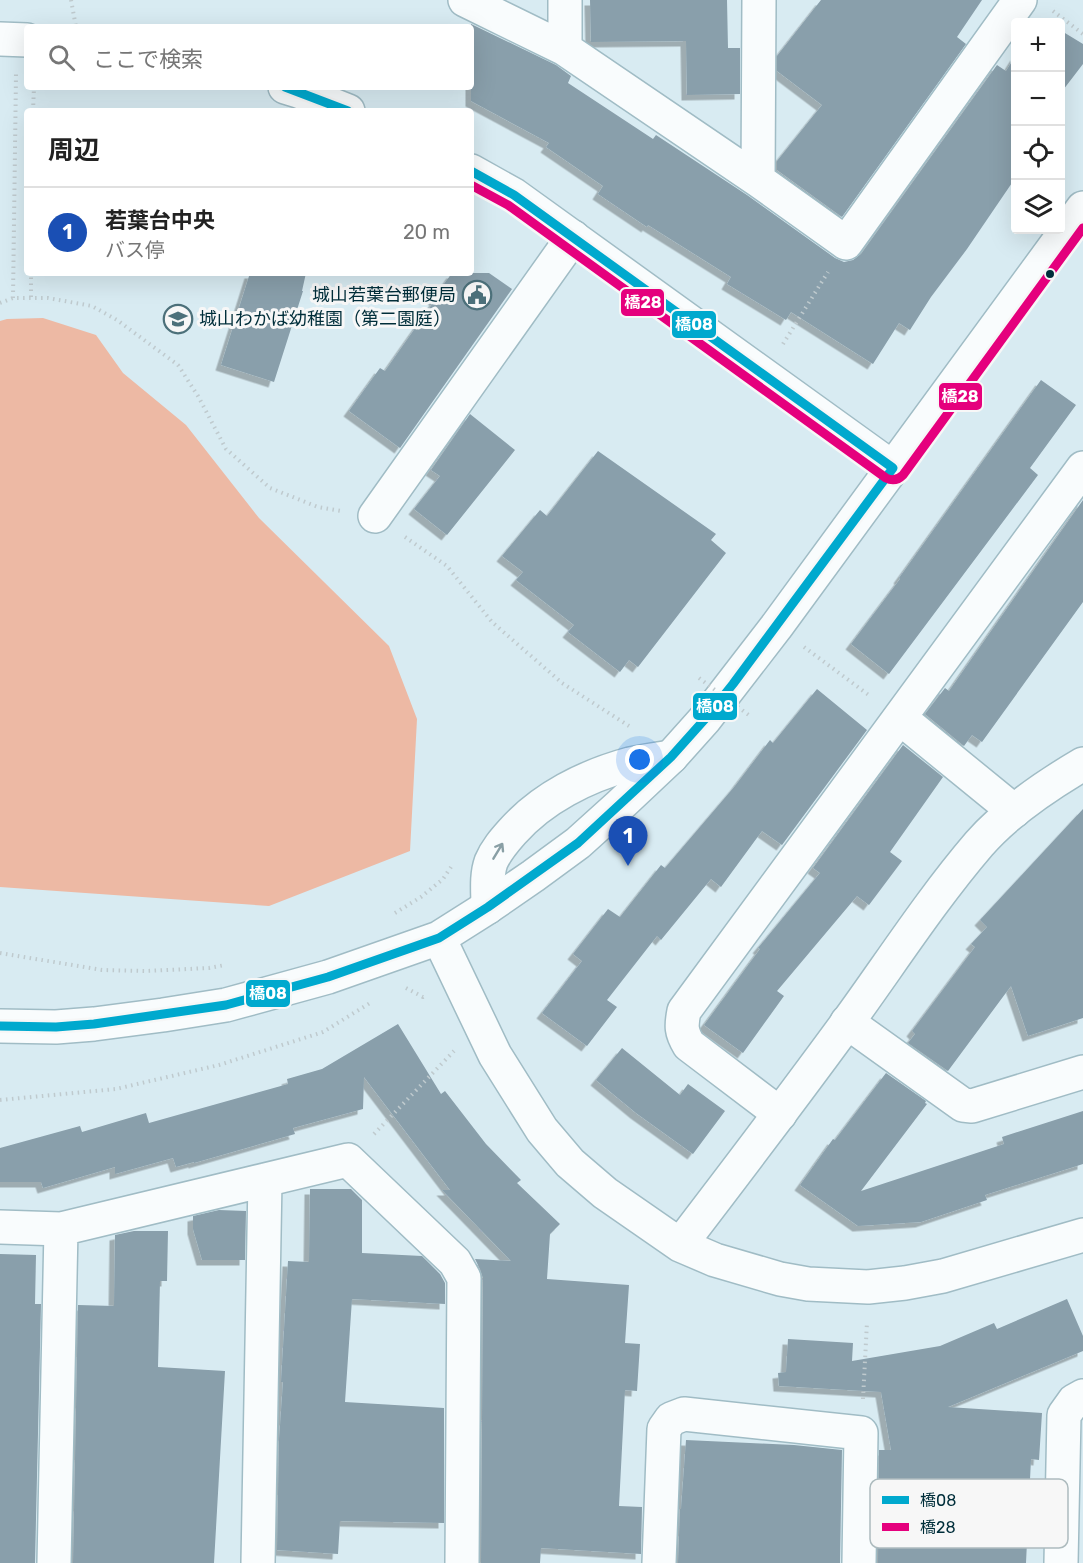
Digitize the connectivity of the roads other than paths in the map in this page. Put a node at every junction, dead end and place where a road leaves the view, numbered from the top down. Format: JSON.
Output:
{"nodes":[{"id":1,"x":465,"y":0,"type":"edge"},
{"id":2,"x":565,"y":0,"type":"edge"},
{"id":3,"x":759,"y":0,"type":"edge"},
{"id":4,"x":1033,"y":3,"type":"edge"},
{"id":5,"x":565,"y":49,"type":"junction"},
{"id":6,"x":295,"y":90,"type":"edge"},
{"id":7,"x":340,"y":108,"type":"edge"},
{"id":8,"x":474,"y":173,"type":"edge"},
{"id":9,"x":758,"y":180,"type":"junction"},
{"id":10,"x":1083,"y":208,"type":"edge"},
{"id":11,"x":573,"y":237,"type":"junction"},
{"id":12,"x":893,"y":468,"type":"junction"},
{"id":13,"x":1083,"y":468,"type":"edge"},
{"id":14,"x":375,"y":516,"type":"dead end"},
{"id":15,"x":900,"y":718,"type":"junction"},
{"id":16,"x":671,"y":757,"type":"junction"},
{"id":17,"x":1083,"y":764,"type":"edge"},
{"id":18,"x":1014,"y":811,"type":"junction"},
{"id":19,"x":488,"y":907,"type":"junction"},
{"id":20,"x":439,"y":938,"type":"junction"},
{"id":21,"x":848,"y":1022,"type":"junction"},
{"id":22,"x":0,"y":1026,"type":"edge"},
{"id":23,"x":1083,"y":1072,"type":"edge"},
{"id":24,"x":780,"y":1114,"type":"junction"},
{"id":25,"x":265,"y":1180,"type":"junction"},
{"id":26,"x":0,"y":1227,"type":"edge"},
{"id":27,"x":61,"y":1229,"type":"junction"},
{"id":28,"x":1083,"y":1235,"type":"edge"},
{"id":29,"x":680,"y":1245,"type":"junction"},
{"id":30,"x":1083,"y":1396,"type":"edge"},
{"id":31,"x":1063,"y":1479,"type":"edge"},
{"id":32,"x":1061,"y":1548,"type":"edge"},
{"id":33,"x":54,"y":1563,"type":"edge"},
{"id":34,"x":258,"y":1563,"type":"edge"},
{"id":35,"x":462,"y":1563,"type":"edge"},
{"id":36,"x":659,"y":1563,"type":"edge"},
{"id":37,"x":859,"y":1563,"type":"edge"},
{"id":38,"x":1061,"y":1563,"type":"edge"}],
"edges":[{"from":1,"to":5,"type":"street"},
{"from":2,"to":5,"type":"street"},
{"from":3,"to":9,"type":"street"},
{"from":4,"to":9,"type":"street"},
{"from":5,"to":9,"type":"street"},
{"from":6,"to":7,"type":"street"},
{"from":8,"to":11,"type":"street"},
{"from":10,"to":12,"type":"street"},
{"from":11,"to":12,"type":"street"},
{"from":11,"to":14,"type":"street"},
{"from":12,"to":16,"type":"street"},
{"from":13,"to":15,"type":"street"},
{"from":15,"to":18,"type":"street"},
{"from":15,"to":24,"type":"street"},
{"from":16,"to":19,"type":"street"},
{"from":19,"to":16,"type":"street","one_way":true},
{"from":17,"to":18,"type":"street"},
{"from":18,"to":21,"type":"street"},
{"from":19,"to":20,"type":"street"},
{"from":20,"to":22,"type":"street"},
{"from":20,"to":29,"type":"street"},
{"from":21,"to":23,"type":"street"},
{"from":21,"to":24,"type":"street"},
{"from":24,"to":29,"type":"street"},
{"from":25,"to":27,"type":"street"},
{"from":25,"to":34,"type":"street"},
{"from":25,"to":35,"type":"street"},
{"from":26,"to":27,"type":"street"},
{"from":27,"to":33,"type":"street"},
{"from":28,"to":29,"type":"street"},
{"from":30,"to":31,"type":"street"},
{"from":32,"to":38,"type":"street"},
{"from":36,"to":37,"type":"street"}]}
